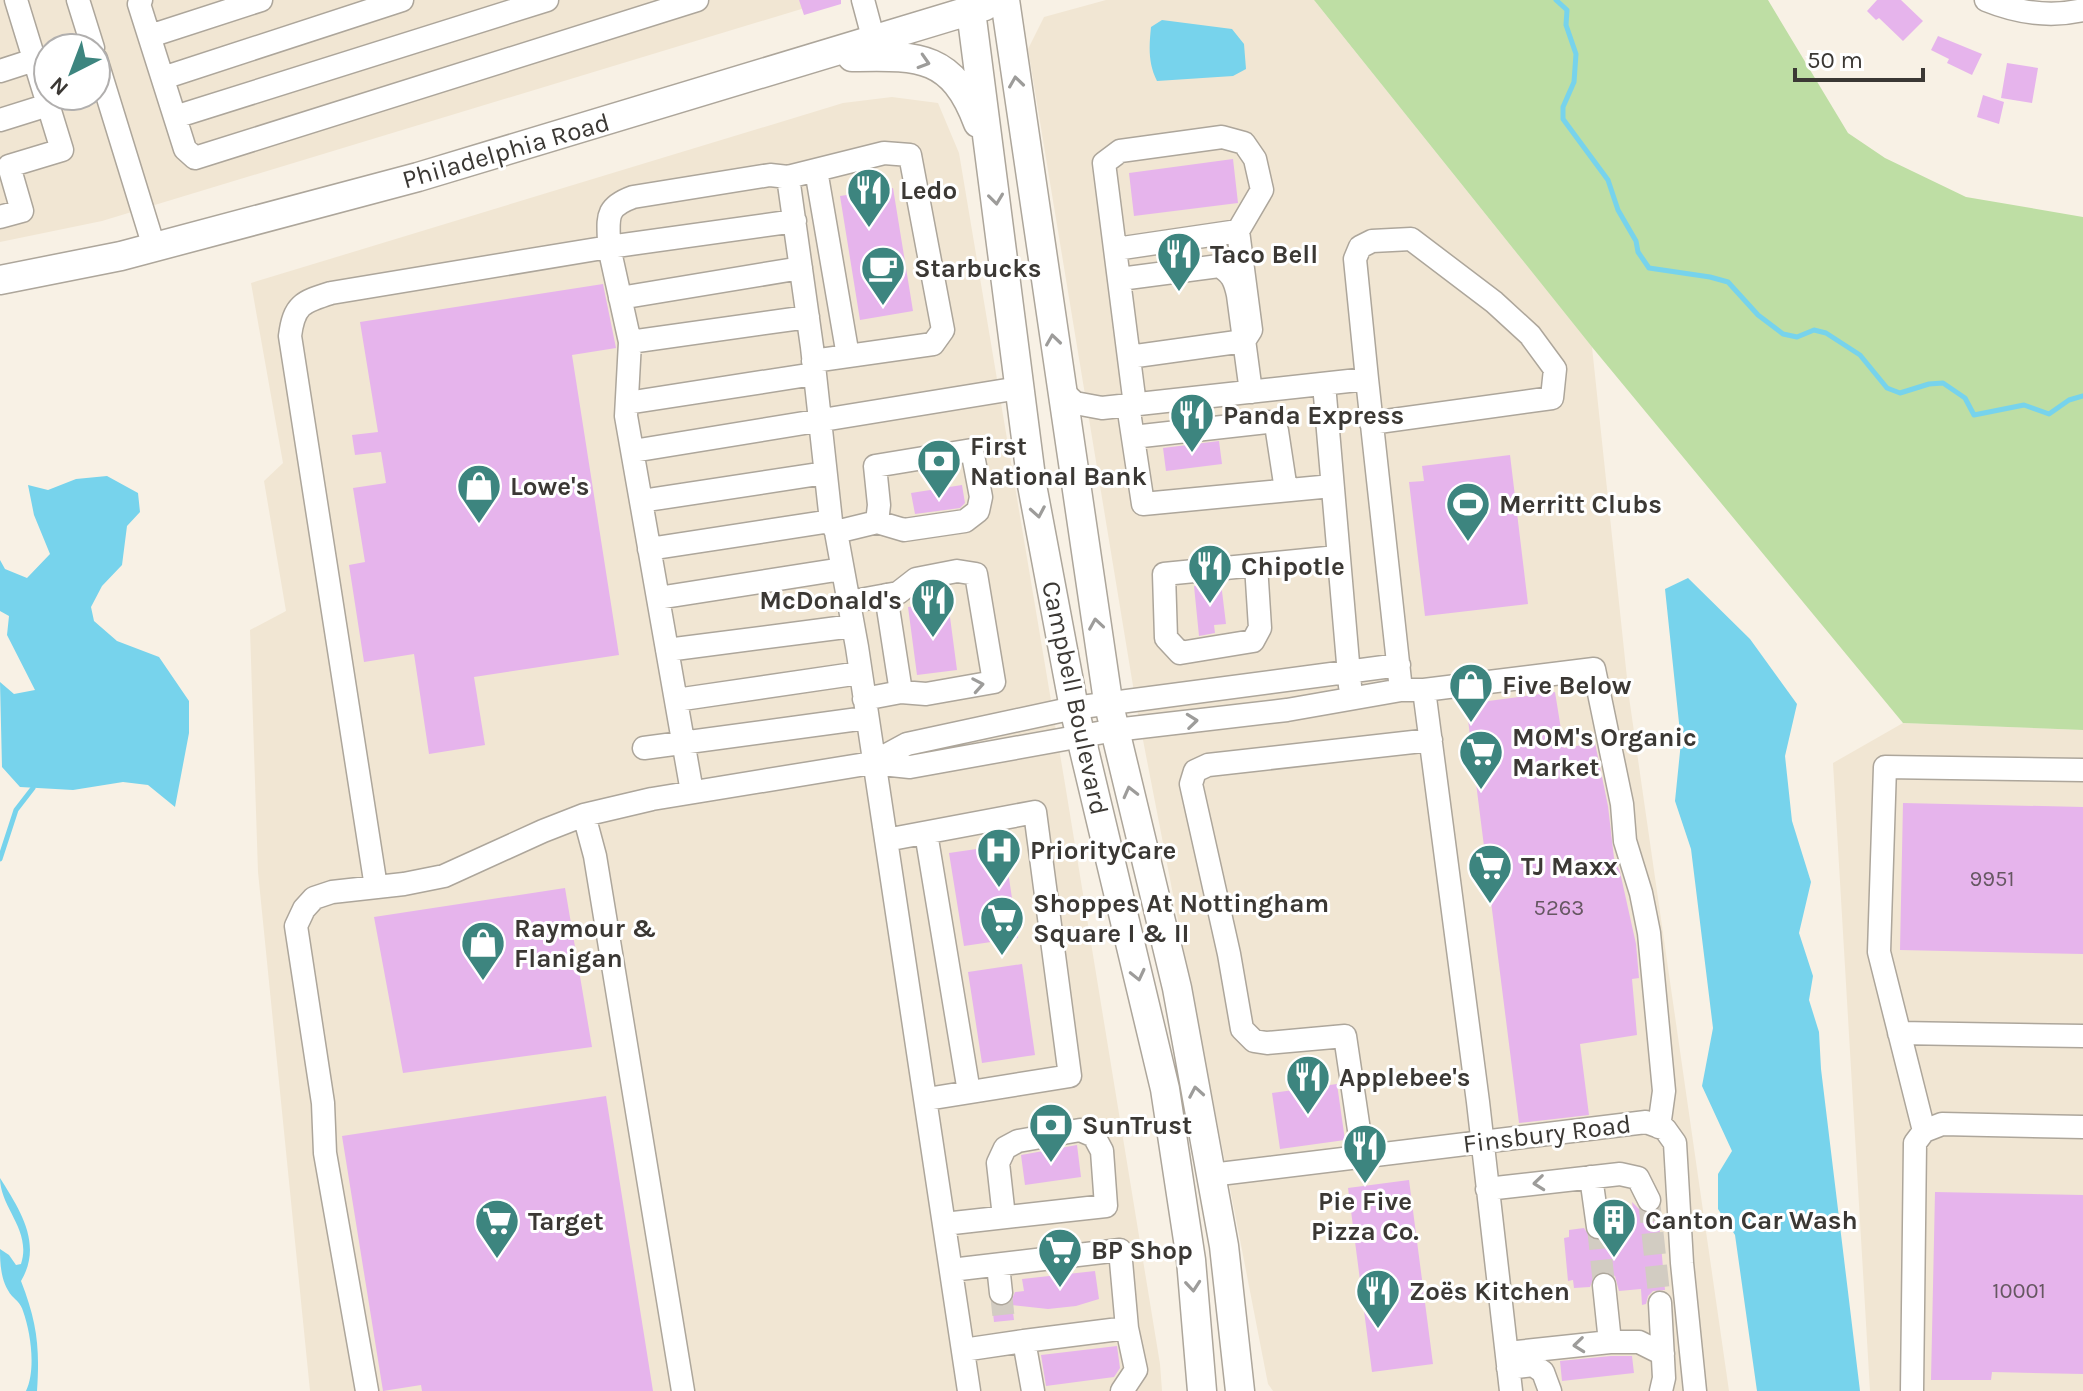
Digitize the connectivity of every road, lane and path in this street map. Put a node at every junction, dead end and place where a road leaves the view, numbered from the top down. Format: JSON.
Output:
{"nodes":[{"id":1,"x":16,"y":0,"type":"edge"},
{"id":2,"x":78,"y":0,"type":"edge"},
{"id":3,"x":141,"y":0,"type":"edge"},
{"id":4,"x":261,"y":0,"type":"edge"},
{"id":5,"x":402,"y":0,"type":"edge"},
{"id":6,"x":547,"y":0,"type":"edge"},
{"id":7,"x":697,"y":0,"type":"edge"},
{"id":8,"x":863,"y":0,"type":"edge"},
{"id":9,"x":1005,"y":0,"type":"edge"},
{"id":10,"x":1986,"y":0,"type":"edge"},
{"id":11,"x":970,"y":5,"type":"edge"},
{"id":12,"x":2083,"y":10,"type":"edge"},
{"id":13,"x":88,"y":32,"type":"edge"},
{"id":14,"x":150,"y":36,"type":"junction"},
{"id":15,"x":874,"y":41,"type":"junction"},
{"id":16,"x":32,"y":53,"type":"edge"},
{"id":17,"x":819,"y":57,"type":"junction"},
{"id":18,"x":32,"y":61,"type":"edge"},
{"id":19,"x":0,"y":71,"type":"edge"},
{"id":20,"x":163,"y":78,"type":"junction"},
{"id":21,"x":32,"y":110,"type":"edge"},
{"id":22,"x":112,"y":111,"type":"edge"},
{"id":23,"x":50,"y":112,"type":"edge"},
{"id":24,"x":175,"y":117,"type":"junction"},
{"id":25,"x":0,"y":120,"type":"edge"},
{"id":26,"x":991,"y":160,"type":"junction"},
{"id":27,"x":5,"y":168,"type":"edge"},
{"id":28,"x":816,"y":170,"type":"junction"},
{"id":29,"x":788,"y":177,"type":"junction"},
{"id":30,"x":0,"y":217,"type":"edge"},
{"id":31,"x":795,"y":221,"type":"junction"},
{"id":32,"x":1238,"y":231,"type":"junction"},
{"id":33,"x":154,"y":247,"type":"junction"},
{"id":34,"x":609,"y":247,"type":"junction"},
{"id":35,"x":1116,"y":249,"type":"junction"},
{"id":36,"x":801,"y":268,"type":"junction"},
{"id":37,"x":1120,"y":279,"type":"junction"},
{"id":38,"x":0,"y":280,"type":"edge"},
{"id":39,"x":620,"y":298,"type":"junction"},
{"id":40,"x":808,"y":317,"type":"junction"},
{"id":41,"x":1244,"y":341,"type":"junction"},
{"id":42,"x":630,"y":342,"type":"junction"},
{"id":43,"x":848,"y":356,"type":"junction"},
{"id":44,"x":1129,"y":357,"type":"junction"},
{"id":45,"x":814,"y":368,"type":"junction"},
{"id":46,"x":1367,"y":379,"type":"junction"},
{"id":47,"x":1324,"y":384,"type":"junction"},
{"id":48,"x":1019,"y":388,"type":"junction"},
{"id":49,"x":1060,"y":389,"type":"junction"},
{"id":50,"x":1251,"y":392,"type":"junction"},
{"id":51,"x":627,"y":403,"type":"junction"},
{"id":52,"x":1131,"y":405,"type":"junction"},
{"id":53,"x":1102,"y":408,"type":"junction"},
{"id":54,"x":818,"y":420,"type":"junction"},
{"id":55,"x":1371,"y":423,"type":"junction"},
{"id":56,"x":1133,"y":437,"type":"junction"},
{"id":57,"x":1069,"y":446,"type":"junction"},
{"id":58,"x":633,"y":451,"type":"junction"},
{"id":59,"x":825,"y":473,"type":"junction"},
{"id":60,"x":1332,"y":486,"type":"junction"},
{"id":61,"x":1286,"y":490,"type":"junction"},
{"id":62,"x":641,"y":501,"type":"junction"},
{"id":63,"x":877,"y":522,"type":"junction"},
{"id":64,"x":834,"y":527,"type":"junction"},
{"id":65,"x":649,"y":549,"type":"junction"},
{"id":66,"x":1337,"y":557,"type":"junction"},
{"id":67,"x":1256,"y":565,"type":"junction"},
{"id":68,"x":842,"y":569,"type":"junction"},
{"id":69,"x":886,"y":595,"type":"junction"},
{"id":70,"x":658,"y":598,"type":"junction"},
{"id":71,"x":849,"y":602,"type":"junction"},
{"id":72,"x":853,"y":626,"type":"junction"},
{"id":73,"x":667,"y":650,"type":"junction"},
{"id":74,"x":1399,"y":665,"type":"junction"},
{"id":75,"x":1348,"y":671,"type":"junction"},
{"id":76,"x":860,"y":673,"type":"junction"},
{"id":77,"x":1401,"y":690,"type":"junction"},
{"id":78,"x":1424,"y":690,"type":"junction"},
{"id":79,"x":901,"y":692,"type":"junction"},
{"id":80,"x":676,"y":700,"type":"junction"},
{"id":81,"x":1352,"y":700,"type":"junction"},
{"id":82,"x":1108,"y":701,"type":"junction"},
{"id":83,"x":1074,"y":708,"type":"junction"},
{"id":84,"x":865,"y":709,"type":"junction"},
{"id":85,"x":1115,"y":730,"type":"junction"},
{"id":86,"x":1080,"y":736,"type":"junction"},
{"id":87,"x":1431,"y":740,"type":"junction"},
{"id":88,"x":683,"y":744,"type":"junction"},
{"id":89,"x":644,"y":748,"type":"dead end"},
{"id":90,"x":872,"y":763,"type":"junction"},
{"id":91,"x":2083,"y":770,"type":"edge"},
{"id":92,"x":692,"y":792,"type":"junction"},
{"id":93,"x":584,"y":815,"type":"junction"},
{"id":94,"x":926,"y":833,"type":"junction"},
{"id":95,"x":886,"y":840,"type":"junction"},
{"id":96,"x":376,"y":887,"type":"junction"},
{"id":97,"x":1899,"y":1033,"type":"junction"},
{"id":98,"x":2083,"y":1036,"type":"edge"},
{"id":99,"x":969,"y":1092,"type":"junction"},
{"id":100,"x":927,"y":1099,"type":"junction"},
{"id":101,"x":1659,"y":1127,"type":"junction"},
{"id":102,"x":2083,"y":1127,"type":"edge"},
{"id":103,"x":1924,"y":1131,"type":"junction"},
{"id":104,"x":1483,"y":1142,"type":"junction"},
{"id":105,"x":1363,"y":1157,"type":"junction"},
{"id":106,"x":1211,"y":1175,"type":"junction"},
{"id":107,"x":1591,"y":1177,"type":"junction"},
{"id":108,"x":1487,"y":1189,"type":"junction"},
{"id":109,"x":1649,"y":1200,"type":"tunnel mouth"},
{"id":110,"x":1004,"y":1217,"type":"junction"},
{"id":111,"x":944,"y":1224,"type":"junction"},
{"id":112,"x":1598,"y":1227,"type":"tunnel mouth"},
{"id":113,"x":998,"y":1265,"type":"junction"},
{"id":114,"x":951,"y":1270,"type":"junction"},
{"id":115,"x":1604,"y":1285,"type":"tunnel mouth"},
{"id":116,"x":1001,"y":1293,"type":"tunnel mouth"},
{"id":117,"x":1660,"y":1303,"type":"tunnel mouth"},
{"id":118,"x":1004,"y":1321,"type":"tunnel mouth"},
{"id":119,"x":1127,"y":1328,"type":"junction"},
{"id":120,"x":1016,"y":1342,"type":"junction"},
{"id":121,"x":1610,"y":1342,"type":"junction"},
{"id":122,"x":963,"y":1350,"type":"junction"},
{"id":123,"x":1663,"y":1354,"type":"junction"},
{"id":124,"x":1508,"y":1360,"type":"junction"},
{"id":125,"x":367,"y":1391,"type":"edge"},
{"id":126,"x":683,"y":1391,"type":"edge"},
{"id":127,"x":969,"y":1391,"type":"edge"},
{"id":128,"x":1033,"y":1391,"type":"edge"},
{"id":129,"x":1122,"y":1391,"type":"edge"},
{"id":130,"x":1202,"y":1391,"type":"edge"},
{"id":131,"x":1240,"y":1391,"type":"edge"},
{"id":132,"x":1511,"y":1391,"type":"edge"},
{"id":133,"x":1550,"y":1391,"type":"edge"},
{"id":134,"x":1661,"y":1391,"type":"edge"},
{"id":135,"x":1695,"y":1391,"type":"edge"},
{"id":136,"x":1912,"y":1391,"type":"edge"}],
"edges":[{"from":1,"to":16,"type":"street"},
{"from":2,"to":13,"type":"street"},
{"from":3,"to":14,"type":"street"},
{"from":4,"to":14,"type":"street"},
{"from":5,"to":20,"type":"street"},
{"from":6,"to":24,"type":"street"},
{"from":7,"to":24,"type":"street"},
{"from":8,"to":15,"type":"street"},
{"from":9,"to":11,"type":"main road","name":"Philadelphia Road"},
{"from":49,"to":9,"type":"main road","name":"Campbell Boulevard","one_way":true},
{"from":10,"to":12,"type":"street"},
{"from":11,"to":15,"type":"main road","name":"Philadelphia Road"},
{"from":11,"to":26,"type":"main road","name":"Campbell Boulevard"},
{"from":14,"to":20,"type":"street"},
{"from":15,"to":17,"type":"main road","name":"Philadelphia Road"},
{"from":17,"to":26,"type":"main road","one_way":true},
{"from":17,"to":33,"type":"main road","name":"Philadelphia Road"},
{"from":18,"to":19,"type":"street"},
{"from":20,"to":24,"type":"street"},
{"from":21,"to":25,"type":"street"},
{"from":22,"to":33,"type":"street"},
{"from":23,"to":27,"type":"street"},
{"from":26,"to":48,"type":"main road","name":"Campbell Boulevard","one_way":true},
{"from":27,"to":30,"type":"street"},
{"from":28,"to":29,"type":"street"},
{"from":28,"to":43,"type":"street"},
{"from":28,"to":43,"type":"street"},
{"from":29,"to":31,"type":"street"},
{"from":29,"to":34,"type":"street"},
{"from":31,"to":34,"type":"street"},
{"from":31,"to":36,"type":"street"},
{"from":32,"to":35,"type":"street"},
{"from":32,"to":35,"type":"street"},
{"from":32,"to":41,"type":"street"},
{"from":33,"to":38,"type":"main road","name":"Philadelphia Road"},
{"from":34,"to":39,"type":"street"},
{"from":34,"to":96,"type":"street"},
{"from":35,"to":37,"type":"street"},
{"from":36,"to":39,"type":"street"},
{"from":36,"to":40,"type":"street"},
{"from":37,"to":41,"type":"street"},
{"from":37,"to":44,"type":"street"},
{"from":39,"to":42,"type":"street"},
{"from":40,"to":42,"type":"street"},
{"from":40,"to":45,"type":"street"},
{"from":41,"to":44,"type":"street"},
{"from":41,"to":50,"type":"street"},
{"from":42,"to":51,"type":"street"},
{"from":43,"to":45,"type":"street"},
{"from":44,"to":52,"type":"street"},
{"from":45,"to":51,"type":"street"},
{"from":45,"to":54,"type":"street"},
{"from":46,"to":47,"type":"street"},
{"from":46,"to":55,"type":"street"},
{"from":46,"to":55,"type":"street"},
{"from":47,"to":50,"type":"street"},
{"from":47,"to":60,"type":"street"},
{"from":48,"to":54,"type":"street"},
{"from":48,"to":83,"type":"main road","name":"Campbell Boulevard","one_way":true},
{"from":49,"to":53,"type":"street"},
{"from":49,"to":57,"type":"main road","name":"Campbell Boulevard"},
{"from":50,"to":52,"type":"street"},
{"from":51,"to":58,"type":"street"},
{"from":52,"to":53,"type":"street"},
{"from":52,"to":56,"type":"street"},
{"from":53,"to":57,"type":"street"},
{"from":54,"to":58,"type":"street"},
{"from":54,"to":59,"type":"street"},
{"from":55,"to":74,"type":"street"},
{"from":56,"to":61,"type":"street"},
{"from":56,"to":61,"type":"street"},
{"from":82,"to":57,"type":"main road","name":"Campbell Boulevard","one_way":true},
{"from":58,"to":62,"type":"street"},
{"from":59,"to":62,"type":"street"},
{"from":59,"to":64,"type":"street"},
{"from":60,"to":61,"type":"street"},
{"from":60,"to":66,"type":"street"},
{"from":62,"to":65,"type":"street"},
{"from":63,"to":63,"type":"street"},
{"from":63,"to":64,"type":"street"},
{"from":64,"to":65,"type":"street"},
{"from":64,"to":68,"type":"street"},
{"from":65,"to":70,"type":"street"},
{"from":66,"to":67,"type":"street"},
{"from":66,"to":75,"type":"street"},
{"from":67,"to":67,"type":"street"},
{"from":68,"to":70,"type":"street"},
{"from":68,"to":71,"type":"street"},
{"from":69,"to":71,"type":"street"},
{"from":69,"to":79,"type":"street"},
{"from":79,"to":69,"type":"street","one_way":true},
{"from":70,"to":73,"type":"street"},
{"from":71,"to":72,"type":"street"},
{"from":72,"to":73,"type":"street"},
{"from":72,"to":76,"type":"street"},
{"from":73,"to":80,"type":"street"},
{"from":74,"to":75,"type":"street"},
{"from":74,"to":77,"type":"street"},
{"from":75,"to":81,"type":"street"},
{"from":75,"to":82,"type":"street"},
{"from":76,"to":80,"type":"street"},
{"from":76,"to":84,"type":"street"},
{"from":77,"to":78,"type":"street"},
{"from":77,"to":81,"type":"street"},
{"from":78,"to":87,"type":"street"},
{"from":78,"to":101,"type":"street"},
{"from":79,"to":84,"type":"street"},
{"from":80,"to":88,"type":"street"},
{"from":85,"to":81,"type":"street","one_way":true},
{"from":82,"to":83,"type":"street"},
{"from":82,"to":85,"type":"main road","name":"Campbell Boulevard"},
{"from":83,"to":86,"type":"main road","name":"Campbell Boulevard"},
{"from":83,"to":90,"type":"street"},
{"from":84,"to":88,"type":"street"},
{"from":84,"to":90,"type":"street"},
{"from":85,"to":86,"type":"street"},
{"from":106,"to":85,"type":"main road","name":"Campbell Boulevard","one_way":true},
{"from":86,"to":90,"type":"street"},
{"from":86,"to":130,"type":"main road","name":"Campbell Boulevard","one_way":true},
{"from":87,"to":104,"type":"street"},
{"from":87,"to":105,"type":"street"},
{"from":88,"to":89,"type":"street"},
{"from":88,"to":92,"type":"street"},
{"from":90,"to":92,"type":"street"},
{"from":90,"to":95,"type":"street"},
{"from":91,"to":97,"type":"street"},
{"from":92,"to":93,"type":"street"},
{"from":93,"to":96,"type":"street"},
{"from":93,"to":126,"type":"street"},
{"from":94,"to":95,"type":"street"},
{"from":94,"to":99,"type":"street"},
{"from":94,"to":99,"type":"street"},
{"from":95,"to":100,"type":"street"},
{"from":96,"to":125,"type":"street"},
{"from":97,"to":98,"type":"street"},
{"from":97,"to":103,"type":"street"},
{"from":99,"to":100,"type":"street"},
{"from":100,"to":111,"type":"street"},
{"from":101,"to":104,"type":"street","name":"Finsbury Road"},
{"from":101,"to":135,"type":"street","name":"Finsbury Road"},
{"from":102,"to":103,"type":"street"},
{"from":103,"to":136,"type":"street"},
{"from":104,"to":105,"type":"street","name":"Finsbury Road"},
{"from":104,"to":108,"type":"street"},
{"from":105,"to":106,"type":"street","name":"Finsbury Road"},
{"from":106,"to":131,"type":"main road","name":"Campbell Boulevard"},
{"from":107,"to":108,"type":"street","one_way":true},
{"from":107,"to":109,"type":"street"},
{"from":107,"to":112,"type":"street"},
{"from":108,"to":124,"type":"street"},
{"from":110,"to":110,"type":"street"},
{"from":110,"to":111,"type":"street"},
{"from":111,"to":114,"type":"street"},
{"from":113,"to":114,"type":"street"},
{"from":113,"to":116,"type":"street"},
{"from":113,"to":119,"type":"street"},
{"from":114,"to":122,"type":"street"},
{"from":115,"to":121,"type":"street"},
{"from":117,"to":123,"type":"street"},
{"from":118,"to":120,"type":"street"},
{"from":119,"to":120,"type":"street"},
{"from":119,"to":129,"type":"street"},
{"from":120,"to":122,"type":"street"},
{"from":120,"to":128,"type":"street"},
{"from":121,"to":123,"type":"street"},
{"from":121,"to":124,"type":"street","one_way":true},
{"from":122,"to":127,"type":"street"},
{"from":123,"to":134,"type":"street"},
{"from":124,"to":132,"type":"street"},
{"from":124,"to":133,"type":"street"}]}
